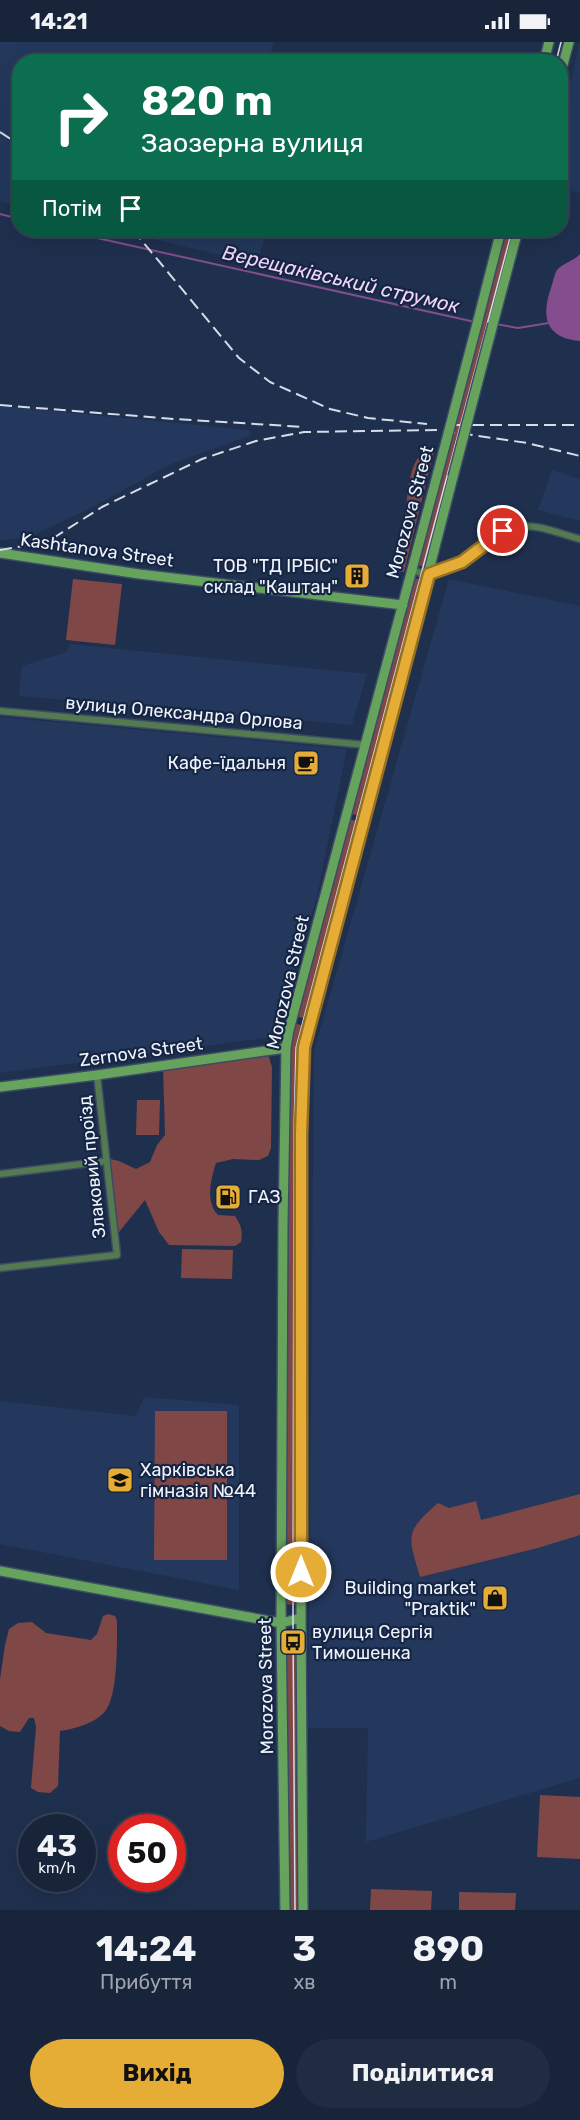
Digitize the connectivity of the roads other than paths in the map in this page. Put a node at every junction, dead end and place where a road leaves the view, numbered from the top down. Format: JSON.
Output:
{"nodes":[{"id":1,"x":499,"y":237,"type":"edge"},
{"id":2,"x":516,"y":237,"type":"edge"},
{"id":3,"x":580,"y":539,"type":"edge"},
{"id":4,"x":0,"y":553,"type":"edge"},
{"id":5,"x":412,"y":570,"type":"junction"},
{"id":6,"x":429,"y":574,"type":"junction"},
{"id":7,"x":403,"y":605,"type":"junction"},
{"id":8,"x":0,"y":711,"type":"edge"},
{"id":9,"x":366,"y":745,"type":"junction"},
{"id":10,"x":347,"y":815,"type":"junction"},
{"id":11,"x":365,"y":819,"type":"junction"},
{"id":12,"x":293,"y":1017,"type":"junction"},
{"id":13,"x":309,"y":1022,"type":"junction"},
{"id":14,"x":286,"y":1048,"type":"junction"},
{"id":15,"x":97,"y":1076,"type":"junction"},
{"id":16,"x":0,"y":1087,"type":"edge"},
{"id":17,"x":107,"y":1161,"type":"junction"},
{"id":18,"x":0,"y":1174,"type":"edge"},
{"id":19,"x":0,"y":1268,"type":"edge"},
{"id":20,"x":0,"y":1571,"type":"edge"},
{"id":21,"x":301,"y":1618,"type":"junction"},
{"id":22,"x":281,"y":1623,"type":"junction"},
{"id":23,"x":285,"y":1910,"type":"edge"},
{"id":24,"x":303,"y":1910,"type":"edge"}],
"edges":[{"from":1,"to":5,"type":"main road","name":"Morozova Street","bridge":true},
{"from":2,"to":6,"type":"main road","name":"Morozova Street","bridge":true},
{"from":3,"to":6,"type":"street"},
{"from":4,"to":7,"type":"main road","name":"Kashtanova Street"},
{"from":5,"to":6,"type":"street"},
{"from":5,"to":7,"type":"main road","name":"Morozova Street"},
{"from":6,"to":11,"type":"main road","name":"Morozova Street"},
{"from":7,"to":9,"type":"main road","name":"Morozova Street"},
{"from":8,"to":9,"type":"street","name":"вулиця Олександра Орлова"},
{"from":9,"to":10,"type":"main road","name":"Morozova Street"},
{"from":10,"to":11,"type":"main road"},
{"from":10,"to":12,"type":"main road","name":"Morozova Street"},
{"from":11,"to":13,"type":"main road","name":"Morozova Street"},
{"from":12,"to":13,"type":"main road"},
{"from":12,"to":14,"type":"main road","name":"Morozova Street"},
{"from":13,"to":21,"type":"main road","name":"Morozova Street"},
{"from":14,"to":15,"type":"main road","name":"Zernova Street"},
{"from":14,"to":22,"type":"main road","name":"Morozova Street"},
{"from":15,"to":16,"type":"main road","name":"Zernova Street"},
{"from":15,"to":17,"type":"street","name":"Злаковий проїзд"},
{"from":17,"to":18,"type":"street"},
{"from":17,"to":19,"type":"street","name":"Злаковий проїзд"},
{"from":20,"to":22,"type":"main road"},
{"from":21,"to":22,"type":"main road"},
{"from":21,"to":24,"type":"main road","name":"Morozova Street"},
{"from":22,"to":23,"type":"main road","name":"Morozova Street"}]}
